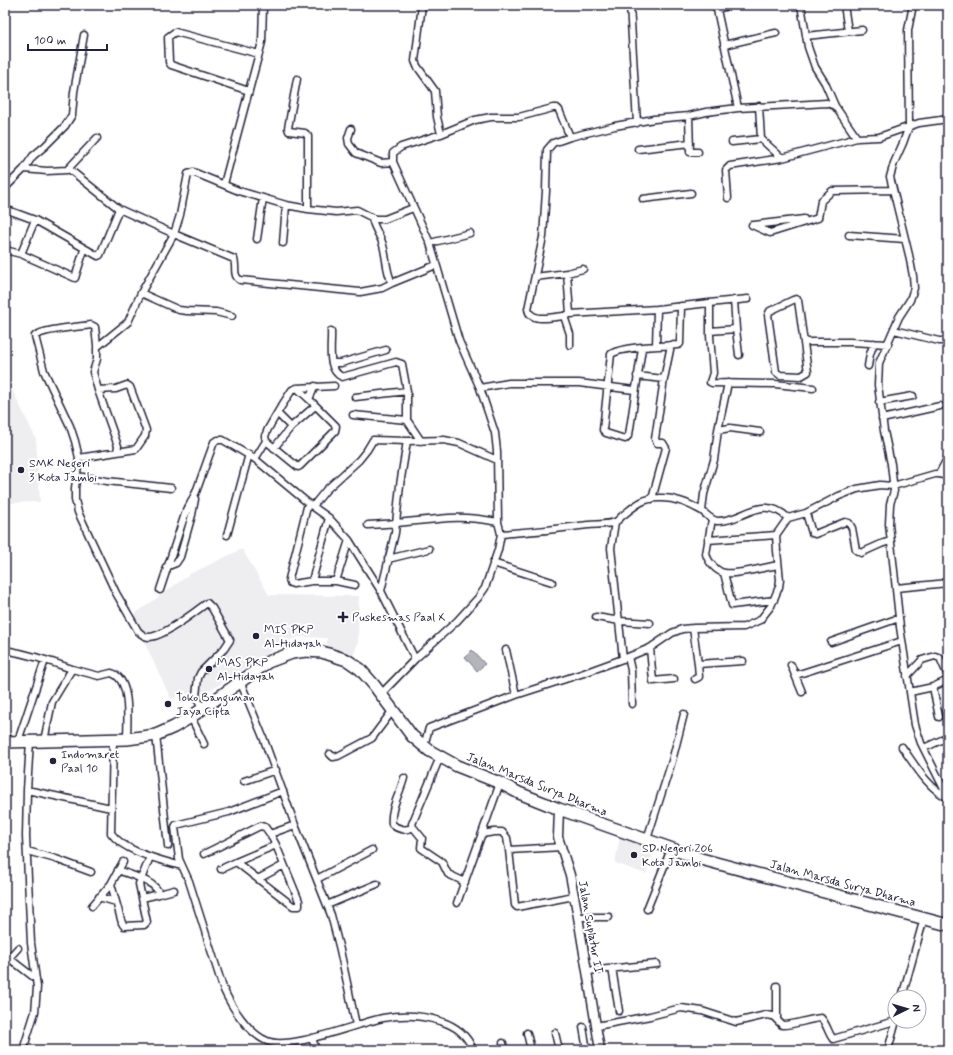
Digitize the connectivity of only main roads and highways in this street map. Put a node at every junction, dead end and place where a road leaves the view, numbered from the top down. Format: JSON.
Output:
{"nodes":[{"id":1,"x":5,"y":742,"type":"edge"},
{"id":2,"x":948,"y":925,"type":"edge"}],
"edges":[{"from":1,"to":2,"type":"highway","name":"Jalan Marsda Surya Dharma"}]}
